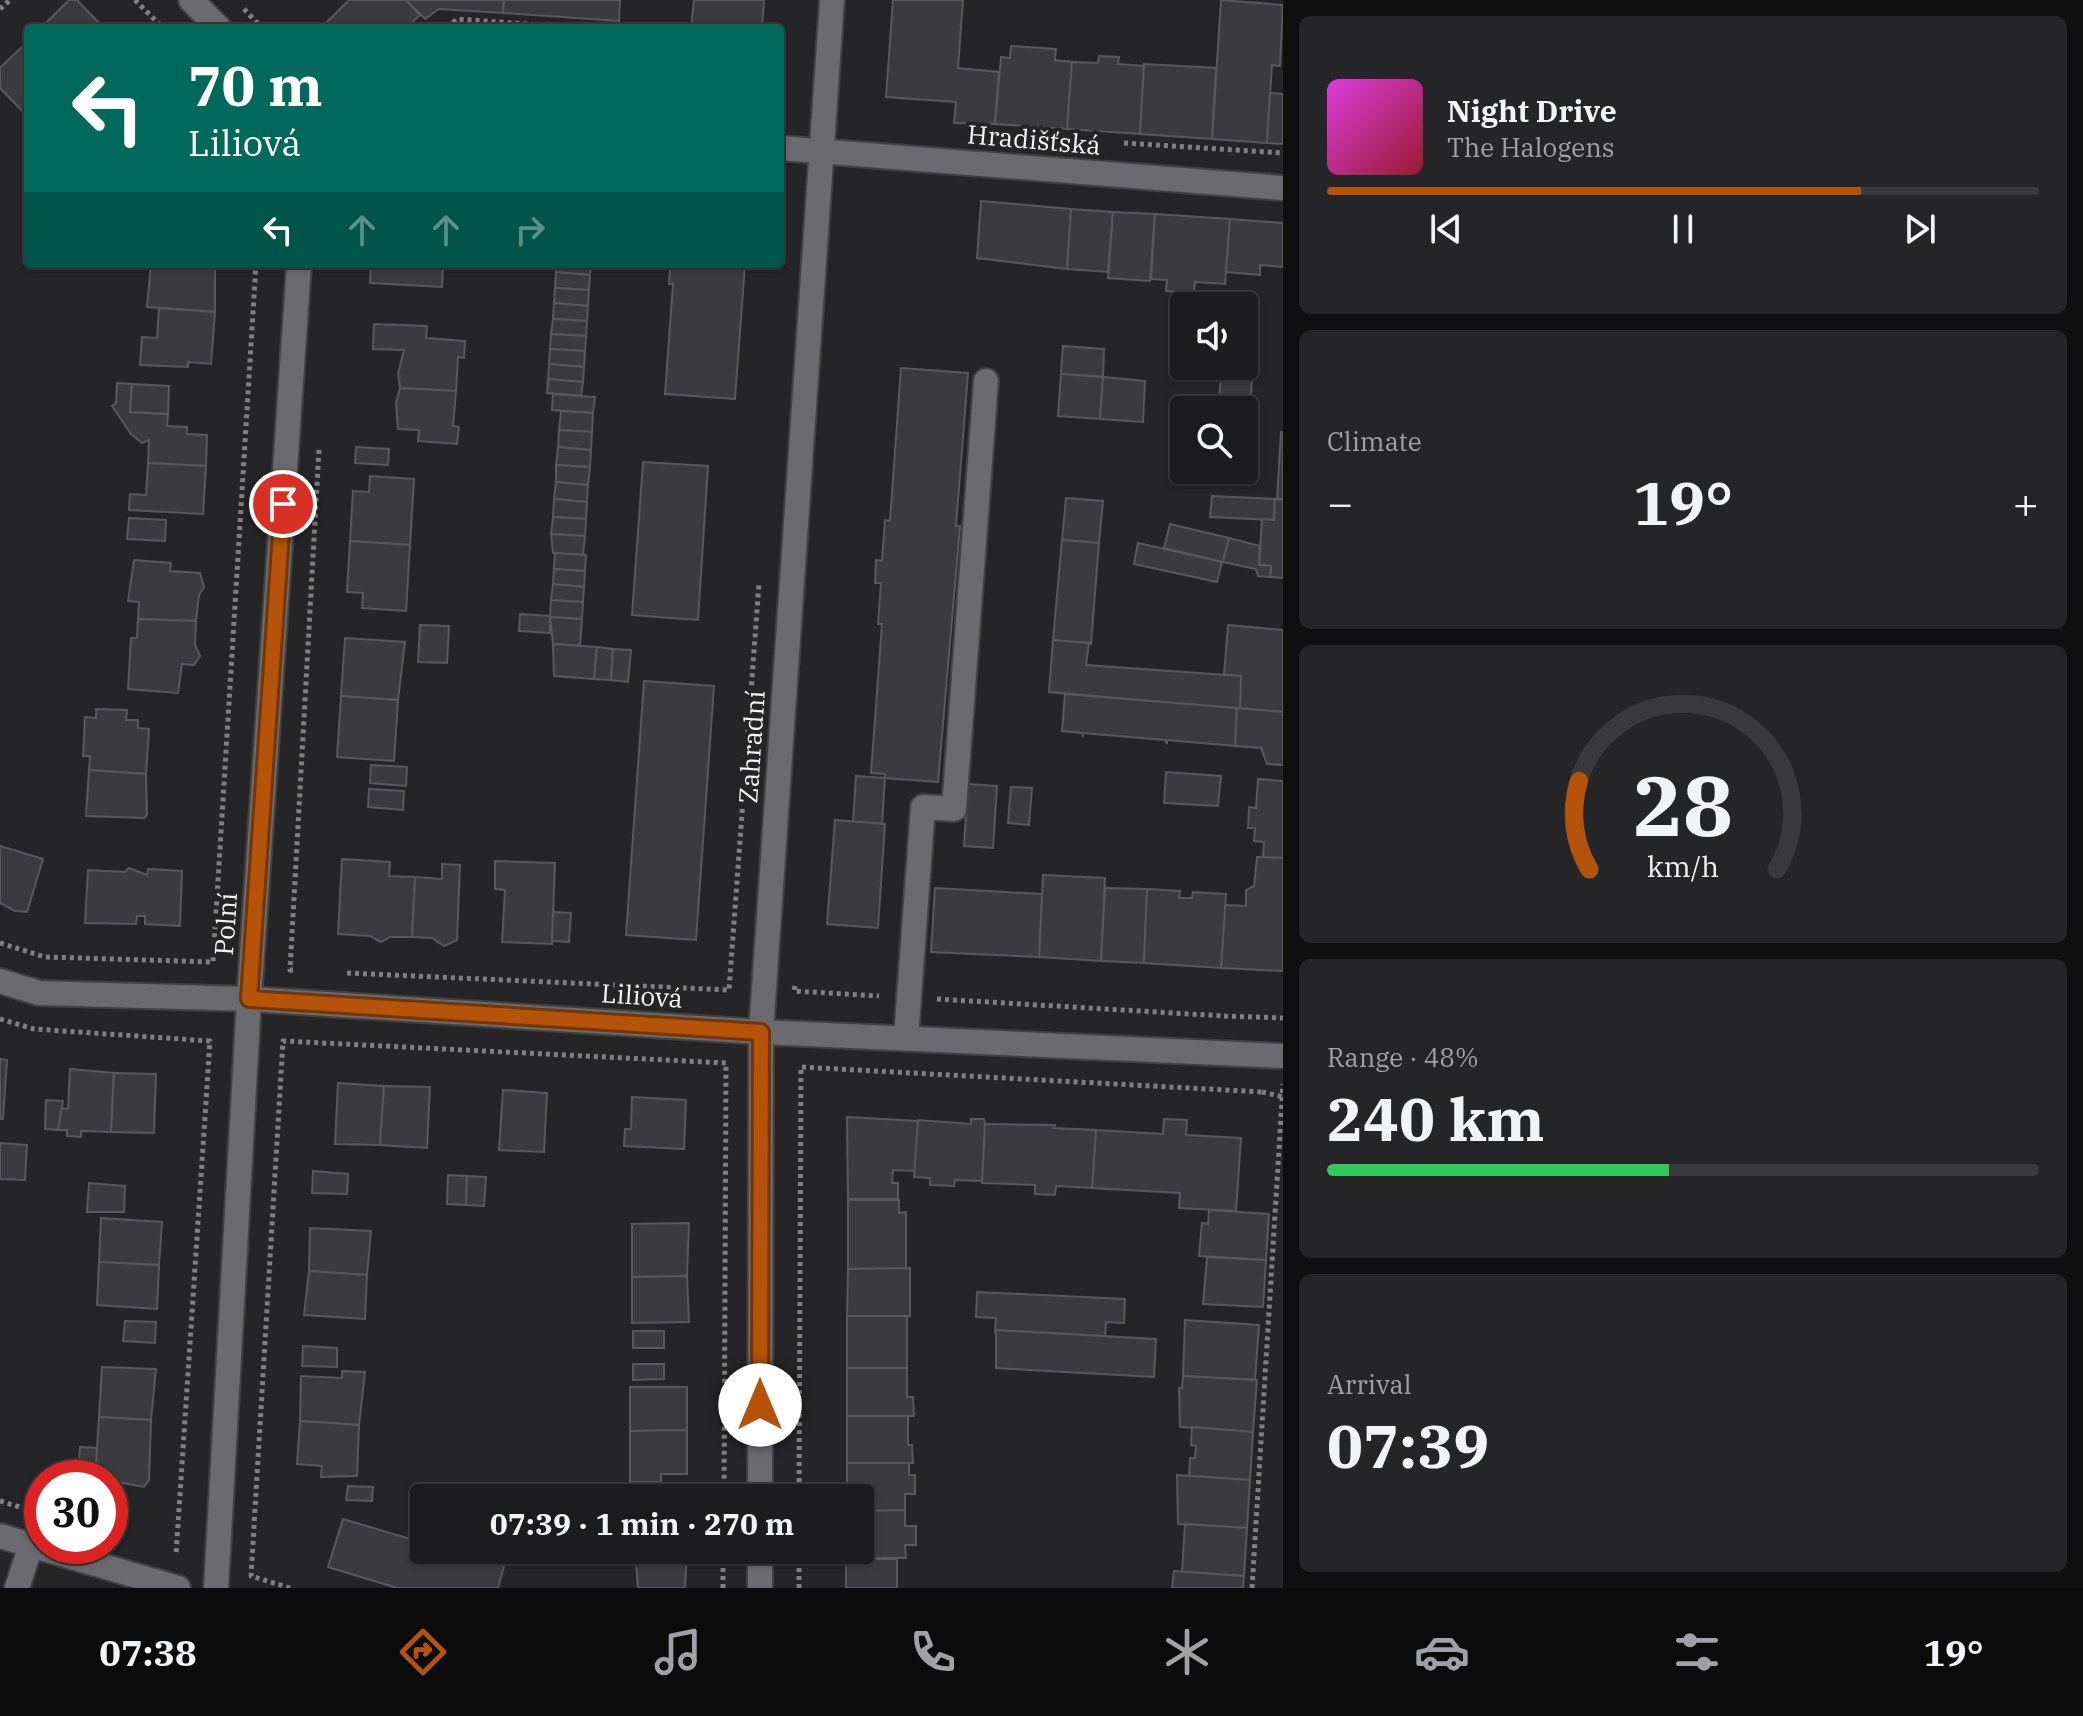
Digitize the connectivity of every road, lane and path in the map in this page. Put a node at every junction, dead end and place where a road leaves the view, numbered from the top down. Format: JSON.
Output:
{"nodes":[{"id":1,"x":10,"y":0,"type":"edge"},
{"id":2,"x":135,"y":0,"type":"edge"},
{"id":3,"x":191,"y":0,"type":"edge"},
{"id":4,"x":234,"y":0,"type":"edge"},
{"id":5,"x":832,"y":0,"type":"edge"},
{"id":6,"x":0,"y":9,"type":"edge"},
{"id":7,"x":159,"y":24,"type":"edge"},
{"id":8,"x":215,"y":24,"type":"edge"},
{"id":9,"x":258,"y":24,"type":"edge"},
{"id":10,"x":451,"y":24,"type":"edge"},
{"id":11,"x":521,"y":24,"type":"edge"},
{"id":12,"x":784,"y":148,"type":"edge"},
{"id":13,"x":820,"y":151,"type":"junction"},
{"id":14,"x":1283,"y":188,"type":"edge"},
{"id":15,"x":256,"y":268,"type":"edge"},
{"id":16,"x":299,"y":268,"type":"edge"},
{"id":17,"x":986,"y":381,"type":"dead end"},
{"id":18,"x":319,"y":447,"type":"dead end"},
{"id":19,"x":760,"y":577,"type":"dead end"},
{"id":20,"x":0,"y":943,"type":"edge"},
{"id":21,"x":305,"y":971,"type":"dead end"},
{"id":22,"x":337,"y":972,"type":"dead end"},
{"id":23,"x":795,"y":975,"type":"dead end"},
{"id":24,"x":0,"y":981,"type":"edge"},
{"id":25,"x":909,"y":997,"type":"junction"},
{"id":26,"x":249,"y":999,"type":"junction"},
{"id":27,"x":1224,"y":1016,"type":"dead end"},
{"id":28,"x":0,"y":1019,"type":"edge"},
{"id":29,"x":761,"y":1032,"type":"junction"},
{"id":30,"x":906,"y":1038,"type":"junction"},
{"id":31,"x":1283,"y":1056,"type":"edge"},
{"id":32,"x":1263,"y":1092,"type":"dead end"},
{"id":33,"x":1282,"y":1096,"type":"edge"},
{"id":34,"x":724,"y":1484,"type":"edge"},
{"id":35,"x":760,"y":1484,"type":"edge"},
{"id":36,"x":799,"y":1484,"type":"edge"},
{"id":37,"x":0,"y":1501,"type":"edge"},
{"id":38,"x":24,"y":1508,"type":"edge"},
{"id":39,"x":0,"y":1536,"type":"edge"},
{"id":40,"x":24,"y":1543,"type":"edge"},
{"id":41,"x":165,"y":1551,"type":"dead end"},
{"id":42,"x":25,"y":1564,"type":"edge"},
{"id":43,"x":96,"y":1564,"type":"edge"},
{"id":44,"x":723,"y":1564,"type":"edge"},
{"id":45,"x":760,"y":1564,"type":"edge"},
{"id":46,"x":799,"y":1564,"type":"edge"},
{"id":47,"x":17,"y":1588,"type":"edge"},
{"id":48,"x":178,"y":1588,"type":"edge"},
{"id":49,"x":216,"y":1588,"type":"edge"},
{"id":50,"x":290,"y":1588,"type":"edge"},
{"id":51,"x":723,"y":1588,"type":"edge"},
{"id":52,"x":760,"y":1588,"type":"edge"},
{"id":53,"x":799,"y":1588,"type":"edge"},
{"id":54,"x":1252,"y":1588,"type":"edge"}],
"edges":[{"from":1,"to":6,"type":"path"},
{"from":2,"to":7,"type":"path"},
{"from":3,"to":8,"type":"street"},
{"from":4,"to":9,"type":"path"},
{"from":5,"to":13,"type":"street","name":"Zahradní"},
{"from":10,"to":11,"type":"path"},
{"from":12,"to":13,"type":"street","name":"Hradišťská"},
{"from":13,"to":14,"type":"street","name":"Hradišťská"},
{"from":13,"to":29,"type":"street","name":"Zahradní"},
{"from":15,"to":20,"type":"path"},
{"from":16,"to":26,"type":"street","name":"Polní"},
{"from":17,"to":25,"type":"street"},
{"from":18,"to":21,"type":"path"},
{"from":19,"to":22,"type":"path"},
{"from":23,"to":25,"type":"path"},
{"from":24,"to":26,"type":"street","name":"Liliová"},
{"from":25,"to":27,"type":"path"},
{"from":25,"to":30,"type":"street"},
{"from":26,"to":29,"type":"street","name":"Liliová"},
{"from":26,"to":49,"type":"street","name":"Polní"},
{"from":28,"to":41,"type":"path"},
{"from":29,"to":30,"type":"street","name":"Liliová"},
{"from":29,"to":35,"type":"street","name":"Zahradní"},
{"from":30,"to":31,"type":"street","name":"Liliová"},
{"from":32,"to":36,"type":"path"},
{"from":33,"to":54,"type":"path"},
{"from":34,"to":50,"type":"path"},
{"from":37,"to":38,"type":"path"},
{"from":39,"to":40,"type":"street"},
{"from":42,"to":47,"type":"street"},
{"from":43,"to":48,"type":"street"},
{"from":44,"to":51,"type":"path"},
{"from":45,"to":52,"type":"street"},
{"from":46,"to":53,"type":"path"}]}
